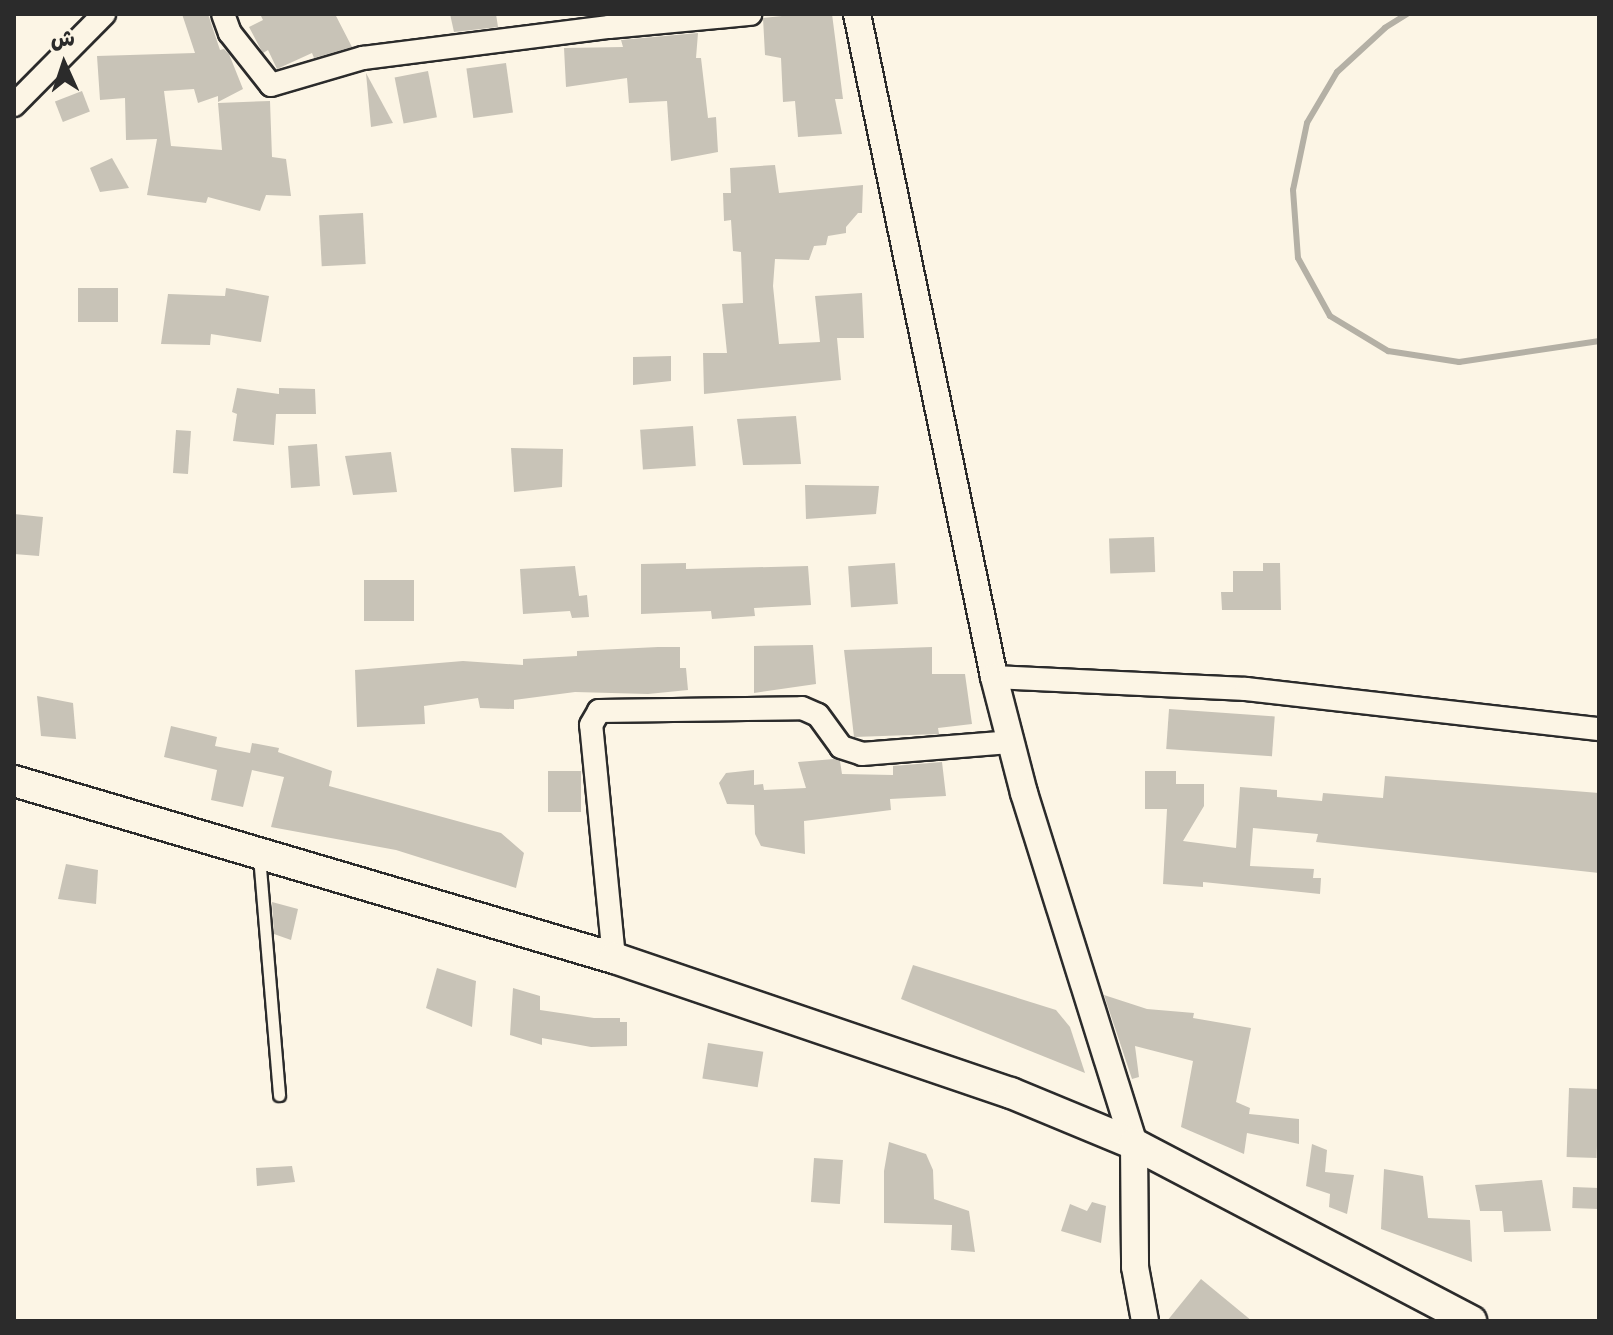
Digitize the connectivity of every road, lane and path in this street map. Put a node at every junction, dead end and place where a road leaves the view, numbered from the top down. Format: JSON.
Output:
{"nodes":[{"id":1,"x":104,"y":14,"type":"edge"},
{"id":2,"x":223,"y":14,"type":"edge"},
{"id":3,"x":750,"y":14,"type":"edge"},
{"id":4,"x":857,"y":14,"type":"edge"},
{"id":5,"x":14,"y":105,"type":"edge"},
{"id":6,"x":994,"y":677,"type":"junction"},
{"id":7,"x":1599,"y":729,"type":"edge"},
{"id":8,"x":1010,"y":742,"type":"junction"},
{"id":9,"x":14,"y":781,"type":"edge"},
{"id":10,"x":259,"y":855,"type":"junction"},
{"id":11,"x":614,"y":958,"type":"junction"},
{"id":12,"x":279,"y":1095,"type":"dead end"},
{"id":13,"x":1134,"y":1144,"type":"junction"},
{"id":14,"x":1145,"y":1321,"type":"edge"},
{"id":15,"x":1471,"y":1321,"type":"edge"}],
"edges":[{"from":1,"to":5,"type":"street"},
{"from":2,"to":3,"type":"street"},
{"from":4,"to":6,"type":"street"},
{"from":6,"to":7,"type":"street"},
{"from":6,"to":8,"type":"street"},
{"from":8,"to":11,"type":"street"},
{"from":8,"to":13,"type":"street"},
{"from":9,"to":10,"type":"main road"},
{"from":10,"to":11,"type":"main road"},
{"from":10,"to":12,"type":"lane"},
{"from":11,"to":13,"type":"main road"},
{"from":13,"to":14,"type":"street"},
{"from":13,"to":15,"type":"main road"}]}
